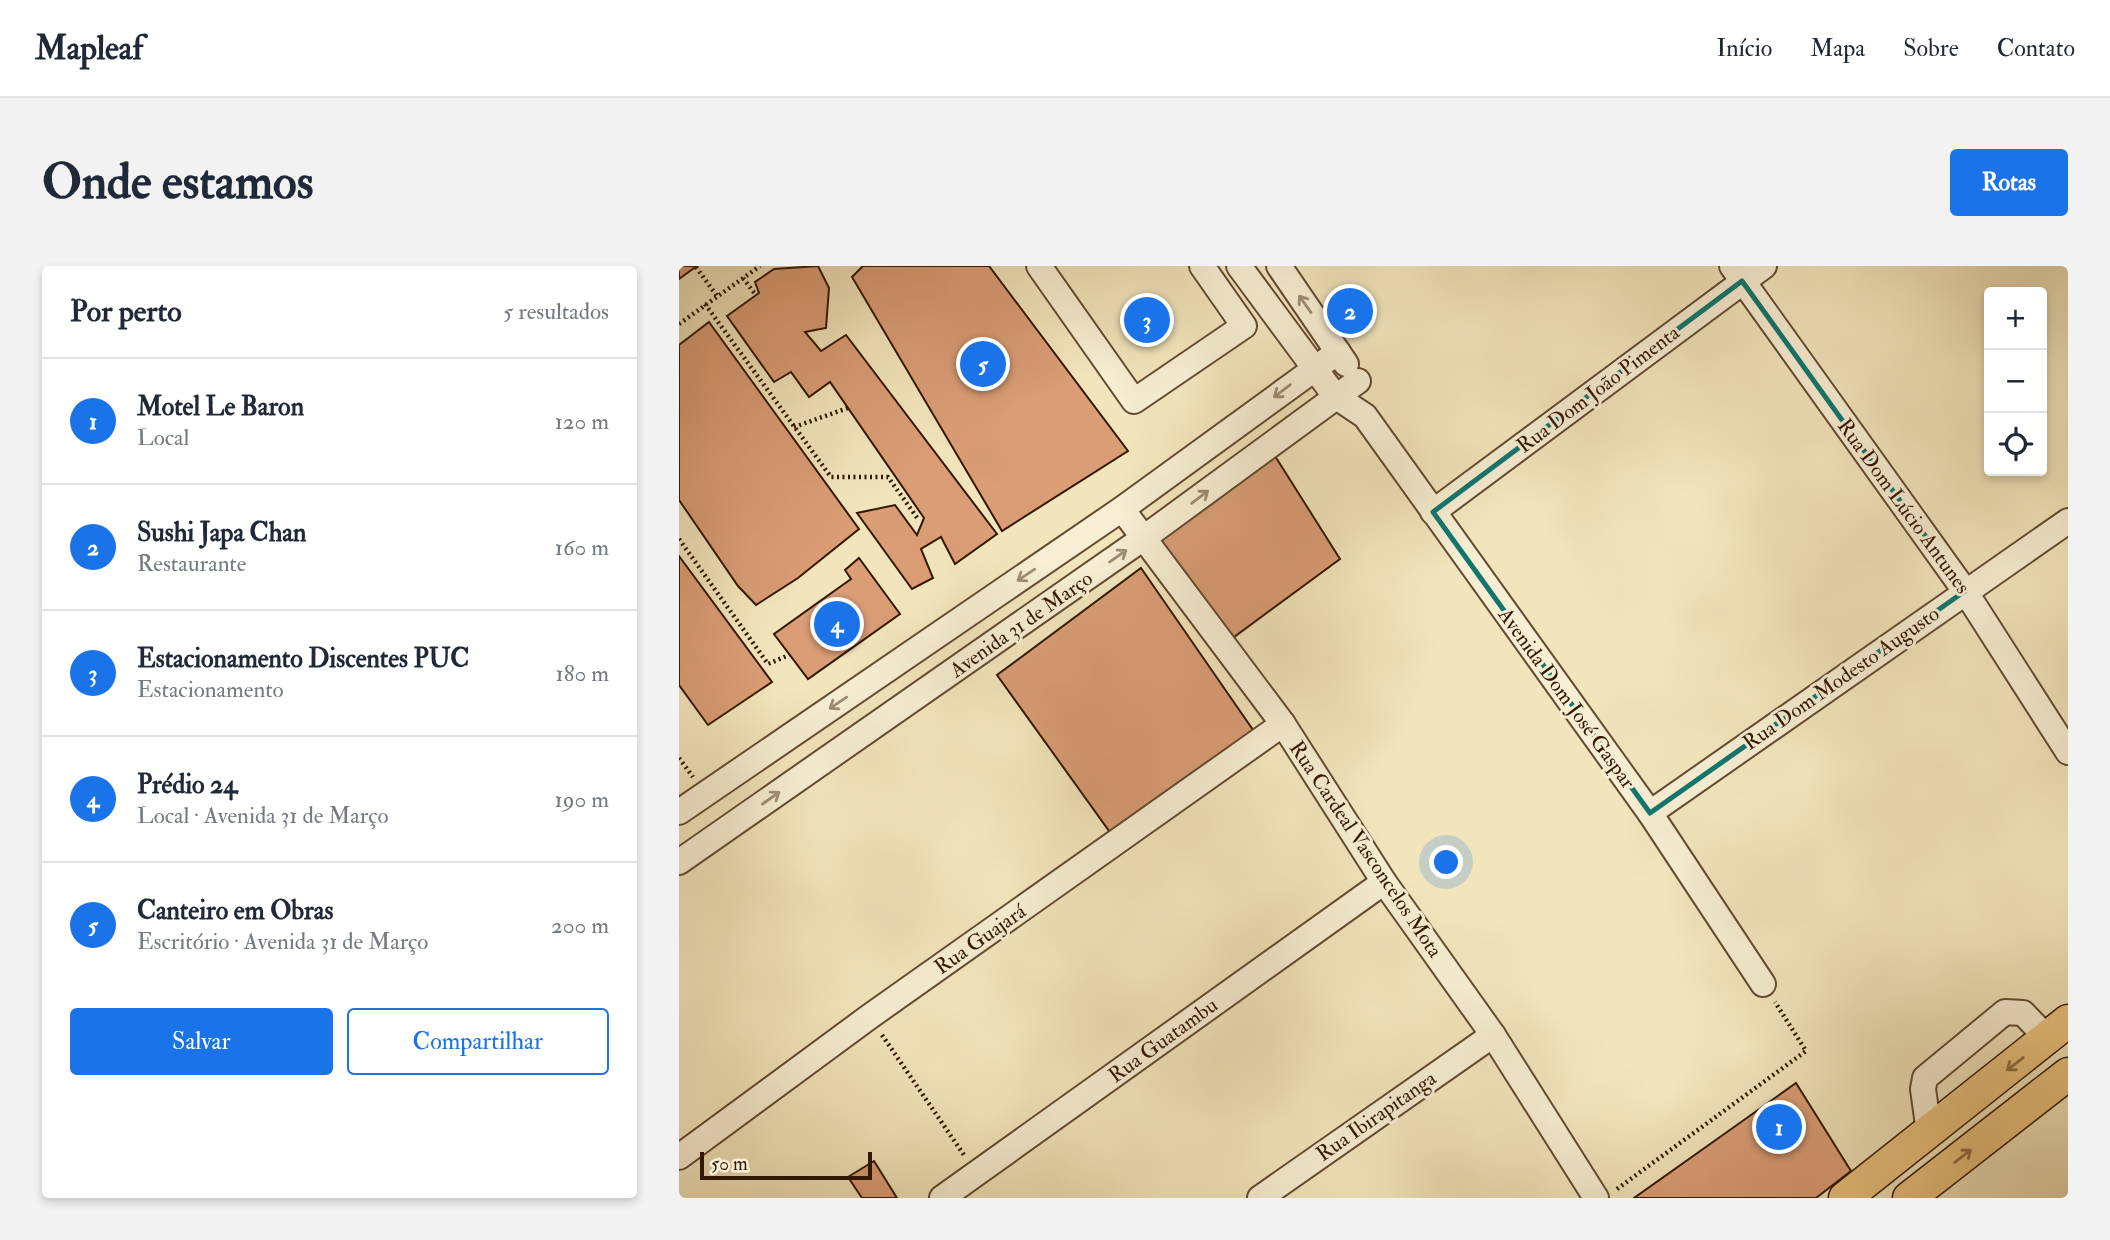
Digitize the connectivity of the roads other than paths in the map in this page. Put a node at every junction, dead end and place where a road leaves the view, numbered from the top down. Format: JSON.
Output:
{"nodes":[{"id":1,"x":1039,"y":266,"type":"edge"},
{"id":2,"x":1202,"y":266,"type":"edge"},
{"id":3,"x":1239,"y":266,"type":"edge"},
{"id":4,"x":1279,"y":266,"type":"edge"},
{"id":5,"x":1764,"y":266,"type":"edge"},
{"id":6,"x":1737,"y":274,"type":"edge"},
{"id":7,"x":1338,"y":352,"type":"junction"},
{"id":8,"x":1314,"y":368,"type":"junction"},
{"id":9,"x":1358,"y":381,"type":"junction"},
{"id":10,"x":1335,"y":396,"type":"junction"},
{"id":11,"x":1365,"y":416,"type":"junction"},
{"id":12,"x":1122,"y":509,"type":"junction"},
{"id":13,"x":1433,"y":512,"type":"junction"},
{"id":14,"x":2068,"y":521,"type":"edge"},
{"id":15,"x":1145,"y":537,"type":"junction"},
{"id":16,"x":1965,"y":590,"type":"junction"},
{"id":17,"x":1283,"y":724,"type":"junction"},
{"id":18,"x":2068,"y":752,"type":"edge"},
{"id":19,"x":685,"y":797,"type":"edge"},
{"id":20,"x":1650,"y":813,"type":"junction"},
{"id":21,"x":715,"y":837,"type":"junction"},
{"id":22,"x":679,"y":862,"type":"edge"},
{"id":23,"x":1384,"y":882,"type":"junction"},
{"id":24,"x":1763,"y":984,"type":"road end"},
{"id":25,"x":2057,"y":1030,"type":"edge"},
{"id":26,"x":1493,"y":1035,"type":"junction"},
{"id":27,"x":2068,"y":1074,"type":"edge"},
{"id":28,"x":1929,"y":1132,"type":"junction"},
{"id":29,"x":679,"y":1157,"type":"edge"},
{"id":30,"x":1606,"y":1194,"type":"edge"},
{"id":31,"x":942,"y":1198,"type":"edge"},
{"id":32,"x":1260,"y":1198,"type":"edge"},
{"id":33,"x":1845,"y":1198,"type":"edge"},
{"id":34,"x":1909,"y":1198,"type":"edge"}],
"edges":[{"from":1,"to":2,"type":"street"},
{"from":3,"to":8,"type":"street","name":"Avenida Dom José Gaspar"},
{"from":7,"to":4,"type":"street","name":"Avenida Dom José Gaspar","one_way":true},
{"from":5,"to":6,"type":"street","name":"Rua Dom João Pimenta"},
{"from":6,"to":13,"type":"street","name":"Rua Dom João Pimenta"},
{"from":6,"to":16,"type":"street","name":"Rua Dom Lúcio Antunes"},
{"from":7,"to":8,"type":"street","name":"Avenida 31 de Março"},
{"from":7,"to":9,"type":"street","name":"Avenida Dom José Gaspar"},
{"from":8,"to":10,"type":"street","name":"Avenida Dom José Gaspar"},
{"from":8,"to":12,"type":"street","name":"Avenida 31 de Março","one_way":true},
{"from":9,"to":10,"type":"street","name":"Avenida 31 de Março"},
{"from":9,"to":11,"type":"street","name":"Avenida Dom José Gaspar"},
{"from":10,"to":11,"type":"street","name":"Avenida Dom José Gaspar"},
{"from":15,"to":10,"type":"street","name":"Avenida 31 de Março","one_way":true},
{"from":11,"to":13,"type":"street","name":"Avenida Dom José Gaspar"},
{"from":12,"to":15,"type":"street","name":"Rua Cardeal Vasconcelos Mota"},
{"from":12,"to":19,"type":"street","name":"Avenida 31 de Março","one_way":true},
{"from":13,"to":20,"type":"street","name":"Avenida Dom José Gaspar"},
{"from":14,"to":16,"type":"street","name":"Rua Dom Modesto Augusto"},
{"from":15,"to":17,"type":"street","name":"Rua Cardeal Vasconcelos Mota"},
{"from":21,"to":15,"type":"street","name":"Avenida 31 de Março","one_way":true},
{"from":16,"to":18,"type":"street","name":"Rua Dom Lúcio Antunes"},
{"from":16,"to":20,"type":"street","name":"Rua Dom Modesto Augusto"},
{"from":17,"to":23,"type":"street","name":"Rua Cardeal Vasconcelos Mota"},
{"from":17,"to":29,"type":"street","name":"Rua Guajará"},
{"from":19,"to":21,"type":"street"},
{"from":20,"to":24,"type":"street","name":"Avenida Dom José Gaspar"},
{"from":21,"to":22,"type":"street","name":"Avenida 31 de Março"},
{"from":23,"to":26,"type":"street","name":"Rua Cardeal Vasconcelos Mota"},
{"from":23,"to":31,"type":"street","name":"Rua Guatambu"},
{"from":25,"to":28,"type":"main road","one_way":true},
{"from":25,"to":28,"type":"street"},
{"from":26,"to":30,"type":"street","name":"Rua Cardeal Vasconcelos Mota"},
{"from":26,"to":32,"type":"street","name":"Rua Ibirapitanga"},
{"from":34,"to":27,"type":"main road","one_way":true},
{"from":28,"to":33,"type":"main road"}]}
